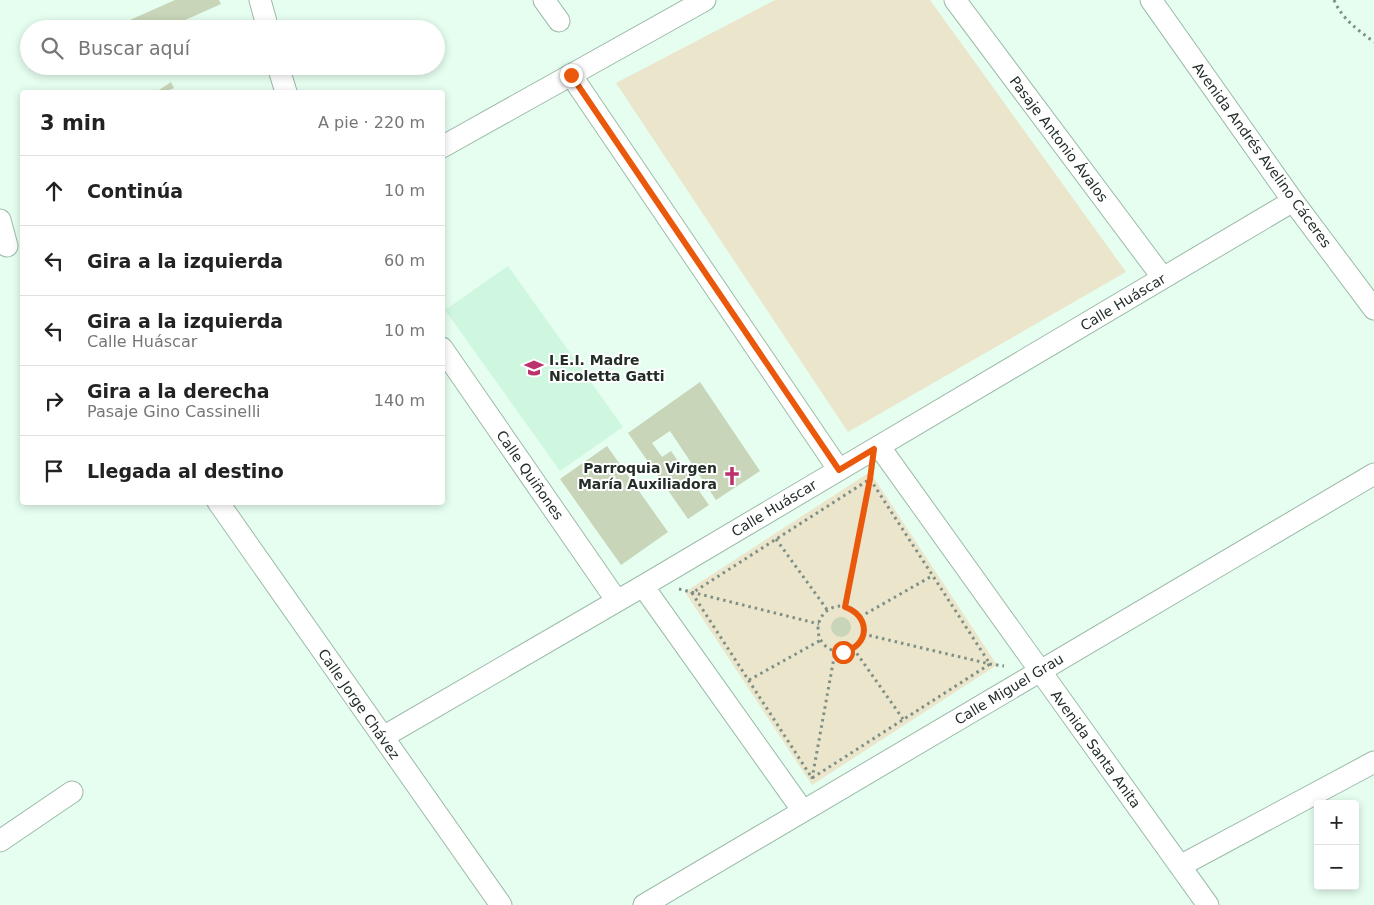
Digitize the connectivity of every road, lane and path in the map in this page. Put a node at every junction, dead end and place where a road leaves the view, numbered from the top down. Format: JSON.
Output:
{"nodes":[{"id":1,"x":260,"y":0,"type":"edge"},
{"id":2,"x":544,"y":0,"type":"edge"},
{"id":3,"x":705,"y":0,"type":"edge"},
{"id":4,"x":955,"y":0,"type":"edge"},
{"id":5,"x":1151,"y":0,"type":"edge"},
{"id":6,"x":1334,"y":0,"type":"edge"},
{"id":7,"x":266,"y":20,"type":"edge"},
{"id":8,"x":559,"y":21,"type":"dead end"},
{"id":9,"x":1374,"y":42,"type":"edge"},
{"id":10,"x":281,"y":75,"type":"edge"},
{"id":11,"x":571,"y":75,"type":"junction"},
{"id":12,"x":285,"y":90,"type":"edge"},
{"id":13,"x":445,"y":145,"type":"edge"},
{"id":14,"x":1293,"y":201,"type":"junction"},
{"id":15,"x":0,"y":220,"type":"edge"},
{"id":16,"x":10,"y":245,"type":"edge"},
{"id":17,"x":1163,"y":278,"type":"junction"},
{"id":18,"x":1374,"y":309,"type":"edge"},
{"id":19,"x":445,"y":352,"type":"edge"},
{"id":20,"x":876,"y":447,"type":"junction"},
{"id":21,"x":839,"y":470,"type":"junction"},
{"id":22,"x":1374,"y":474,"type":"edge"},
{"id":23,"x":870,"y":479,"type":"junction"},
{"id":24,"x":220,"y":505,"type":"edge"},
{"id":25,"x":776,"y":539,"type":"junction"},
{"id":26,"x":932,"y":576,"type":"junction"},
{"id":27,"x":647,"y":584,"type":"junction"},
{"id":28,"x":692,"y":593,"type":"junction"},
{"id":29,"x":617,"y":601,"type":"junction"},
{"id":30,"x":845,"y":607,"type":"junction"},
{"id":31,"x":828,"y":611,"type":"junction"},
{"id":32,"x":860,"y":617,"type":"junction"},
{"id":33,"x":819,"y":624,"type":"junction"},
{"id":34,"x":864,"y":634,"type":"junction"},
{"id":35,"x":821,"y":640,"type":"junction"},
{"id":36,"x":853,"y":648,"type":"junction"},
{"id":37,"x":835,"y":652,"type":"junction"},
{"id":38,"x":990,"y":664,"type":"junction"},
{"id":39,"x":1007,"y":666,"type":"dead end"},
{"id":40,"x":1040,"y":671,"type":"junction"},
{"id":41,"x":749,"y":680,"type":"junction"},
{"id":42,"x":904,"y":719,"type":"junction"},
{"id":43,"x":383,"y":737,"type":"junction"},
{"id":44,"x":1374,"y":762,"type":"edge"},
{"id":45,"x":812,"y":778,"type":"junction"},
{"id":46,"x":72,"y":792,"type":"dead end"},
{"id":47,"x":803,"y":811,"type":"junction"},
{"id":48,"x":0,"y":841,"type":"edge"},
{"id":49,"x":1180,"y":866,"type":"junction"},
{"id":50,"x":501,"y":905,"type":"edge"},
{"id":51,"x":644,"y":905,"type":"edge"},
{"id":52,"x":1208,"y":905,"type":"edge"}],
"edges":[{"from":1,"to":7,"type":"street"},
{"from":2,"to":8,"type":"street"},
{"from":3,"to":11,"type":"street"},
{"from":4,"to":17,"type":"street","name":"Pasaje Antonio Ávalos"},
{"from":5,"to":14,"type":"street","name":"Avenida Andrés Avelino Cáceres"},
{"from":6,"to":9,"type":"path"},
{"from":10,"to":12,"type":"street"},
{"from":11,"to":13,"type":"street"},
{"from":11,"to":21,"type":"street"},
{"from":14,"to":17,"type":"street","name":"Calle Huáscar"},
{"from":14,"to":18,"type":"street","name":"Avenida Andrés Avelino Cáceres"},
{"from":15,"to":16,"type":"street"},
{"from":17,"to":20,"type":"street","name":"Calle Huáscar"},
{"from":19,"to":29,"type":"street","name":"Calle Quiñones"},
{"from":20,"to":21,"type":"street","name":"Calle Huáscar"},
{"from":20,"to":23,"type":"path"},
{"from":20,"to":40,"type":"street","name":"Avenida Santa Anita"},
{"from":21,"to":27,"type":"street","name":"Calle Huáscar"},
{"from":22,"to":40,"type":"street","name":"Calle Miguel Grau"},
{"from":23,"to":25,"type":"path"},
{"from":23,"to":26,"type":"path"},
{"from":23,"to":30,"type":"path"},
{"from":24,"to":43,"type":"street","name":"Calle Jorge Chávez"},
{"from":25,"to":28,"type":"path"},
{"from":25,"to":31,"type":"path"},
{"from":26,"to":32,"type":"path"},
{"from":26,"to":38,"type":"path"},
{"from":27,"to":28,"type":"path"},
{"from":27,"to":29,"type":"street","name":"Calle Huáscar"},
{"from":27,"to":47,"type":"street"},
{"from":28,"to":33,"type":"path"},
{"from":28,"to":41,"type":"path"},
{"from":29,"to":43,"type":"street","name":"Calle Huáscar"},
{"from":30,"to":31,"type":"path"},
{"from":30,"to":32,"type":"path"},
{"from":31,"to":33,"type":"path"},
{"from":32,"to":34,"type":"path"},
{"from":33,"to":35,"type":"path"},
{"from":34,"to":36,"type":"path"},
{"from":34,"to":38,"type":"path"},
{"from":35,"to":37,"type":"path"},
{"from":35,"to":41,"type":"path"},
{"from":36,"to":37,"type":"path"},
{"from":36,"to":42,"type":"path"},
{"from":37,"to":45,"type":"path"},
{"from":38,"to":39,"type":"path"},
{"from":38,"to":42,"type":"path"},
{"from":40,"to":47,"type":"street","name":"Calle Miguel Grau"},
{"from":40,"to":49,"type":"street","name":"Avenida Santa Anita"},
{"from":41,"to":45,"type":"path"},
{"from":42,"to":45,"type":"path"},
{"from":43,"to":50,"type":"street","name":"Calle Jorge Chávez"},
{"from":44,"to":49,"type":"street"},
{"from":45,"to":47,"type":"path"},
{"from":46,"to":48,"type":"street"},
{"from":47,"to":51,"type":"street","name":"Calle Miguel Grau"},
{"from":49,"to":52,"type":"street","name":"Avenida Santa Anita"}]}
